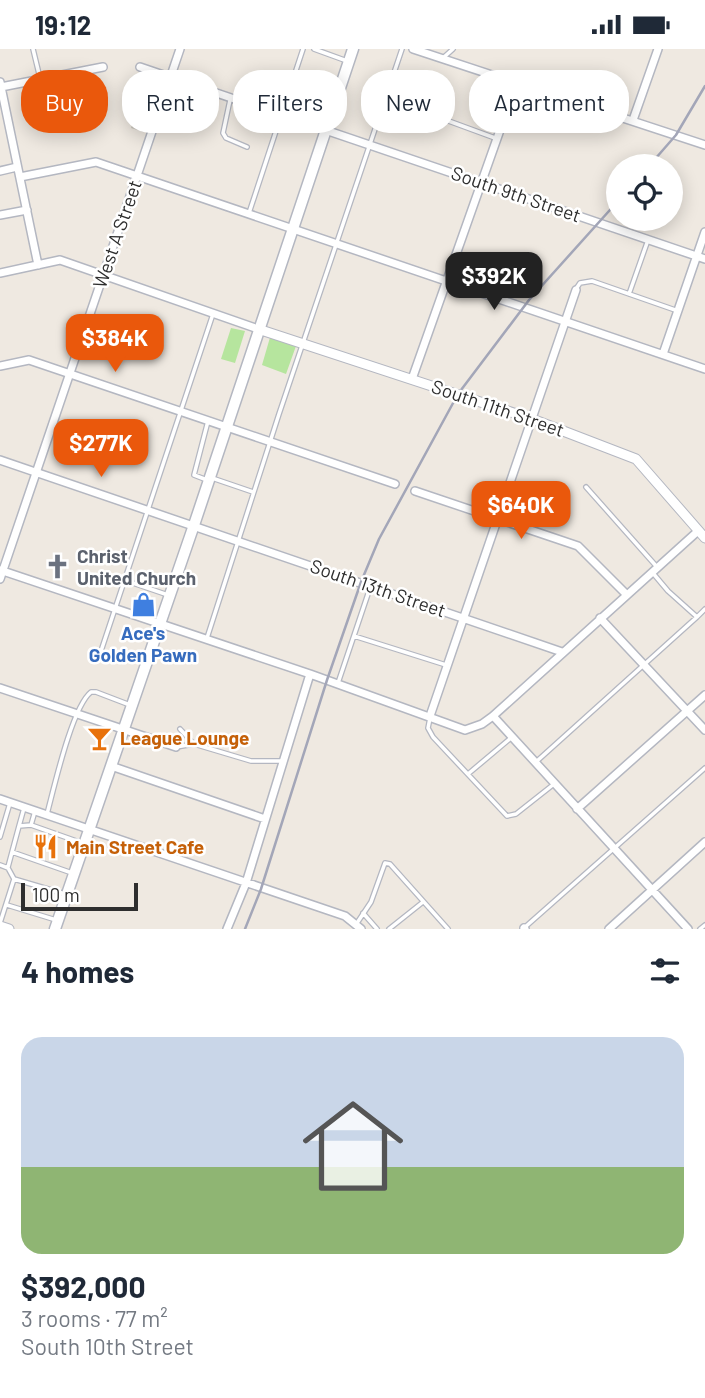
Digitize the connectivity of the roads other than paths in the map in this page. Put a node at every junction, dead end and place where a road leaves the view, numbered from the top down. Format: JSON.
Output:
{"nodes":[{"id":1,"x":33,"y":49,"type":"edge"},
{"id":2,"x":180,"y":49,"type":"edge"},
{"id":3,"x":303,"y":49,"type":"edge"},
{"id":4,"x":314,"y":49,"type":"edge"},
{"id":5,"x":353,"y":49,"type":"edge"},
{"id":6,"x":402,"y":49,"type":"edge"},
{"id":7,"x":413,"y":49,"type":"edge"},
{"id":8,"x":453,"y":49,"type":"edge"},
{"id":9,"x":658,"y":49,"type":"edge"},
{"id":10,"x":443,"y":58,"type":"junction"},
{"id":11,"x":349,"y":62,"type":"junction"},
{"id":12,"x":103,"y":67,"type":"dead end"},
{"id":13,"x":140,"y":67,"type":"dead end"},
{"id":14,"x":38,"y":70,"type":"edge"},
{"id":15,"x":86,"y":70,"type":"edge"},
{"id":16,"x":149,"y":70,"type":"edge"},
{"id":17,"x":172,"y":70,"type":"edge"},
{"id":18,"x":296,"y":70,"type":"edge"},
{"id":19,"x":346,"y":70,"type":"edge"},
{"id":20,"x":395,"y":70,"type":"edge"},
{"id":21,"x":480,"y":70,"type":"edge"},
{"id":22,"x":21,"y":81,"type":"edge"},
{"id":23,"x":0,"y":85,"type":"edge"},
{"id":24,"x":219,"y":93,"type":"edge"},
{"id":25,"x":230,"y":97,"type":"junction"},
{"id":26,"x":233,"y":98,"type":"edge"},
{"id":27,"x":629,"y":119,"type":"edge"},
{"id":28,"x":633,"y":120,"type":"junction"},
{"id":29,"x":455,"y":122,"type":"edge"},
{"id":30,"x":151,"y":133,"type":"edge"},
{"id":31,"x":275,"y":133,"type":"edge"},
{"id":32,"x":325,"y":133,"type":"edge"},
{"id":33,"x":335,"y":133,"type":"edge"},
{"id":34,"x":374,"y":133,"type":"edge"},
{"id":35,"x":499,"y":133,"type":"edge"},
{"id":36,"x":497,"y":139,"type":"junction"},
{"id":37,"x":370,"y":145,"type":"junction"},
{"id":38,"x":705,"y":145,"type":"edge"},
{"id":39,"x":247,"y":147,"type":"dead end"},
{"id":40,"x":18,"y":167,"type":"junction"},
{"id":41,"x":0,"y":171,"type":"edge"},
{"id":42,"x":137,"y":176,"type":"junction"},
{"id":43,"x":20,"y":177,"type":"junction"},
{"id":44,"x":482,"y":182,"type":"junction"},
{"id":45,"x":27,"y":210,"type":"junction"},
{"id":46,"x":248,"y":214,"type":"junction"},
{"id":47,"x":0,"y":215,"type":"edge"},
{"id":48,"x":292,"y":229,"type":"junction"},
{"id":49,"x":705,"y":232,"type":"edge"},
{"id":50,"x":648,"y":239,"type":"junction"},
{"id":51,"x":336,"y":244,"type":"junction"},
{"id":52,"x":701,"y":258,"type":"edge"},
{"id":53,"x":38,"y":265,"type":"junction"},
{"id":54,"x":0,"y":273,"type":"edge"},
{"id":55,"x":103,"y":274,"type":"junction"},
{"id":56,"x":447,"y":281,"type":"junction"},
{"id":57,"x":576,"y":289,"type":"joint"},
{"id":58,"x":629,"y":294,"type":"junction"},
{"id":59,"x":678,"y":311,"type":"junction"},
{"id":60,"x":213,"y":314,"type":"junction"},
{"id":61,"x":565,"y":321,"type":"junction"},
{"id":62,"x":258,"y":330,"type":"junction"},
{"id":63,"x":304,"y":345,"type":"junction"},
{"id":64,"x":663,"y":354,"type":"junction"},
{"id":65,"x":0,"y":366,"type":"edge"},
{"id":66,"x":705,"y":369,"type":"edge"},
{"id":67,"x":70,"y":373,"type":"junction"},
{"id":68,"x":412,"y":379,"type":"junction"},
{"id":69,"x":181,"y":411,"type":"junction"},
{"id":70,"x":532,"y":419,"type":"junction"},
{"id":71,"x":208,"y":421,"type":"junction"},
{"id":72,"x":227,"y":427,"type":"junction"},
{"id":73,"x":271,"y":442,"type":"junction"},
{"id":74,"x":0,"y":460,"type":"edge"},
{"id":75,"x":37,"y":472,"type":"junction"},
{"id":76,"x":209,"y":479,"type":"junction"},
{"id":77,"x":395,"y":484,"type":"dead end"},
{"id":78,"x":586,"y":487,"type":"dead end"},
{"id":79,"x":415,"y":491,"type":"dead end"},
{"id":80,"x":253,"y":492,"type":"junction"},
{"id":81,"x":148,"y":510,"type":"junction"},
{"id":82,"x":497,"y":518,"type":"junction"},
{"id":83,"x":194,"y":526,"type":"junction"},
{"id":84,"x":702,"y":534,"type":"edge"},
{"id":85,"x":238,"y":540,"type":"junction"},
{"id":86,"x":654,"y":570,"type":"junction"},
{"id":87,"x":1,"y":573,"type":"edge"},
{"id":88,"x":124,"y":580,"type":"junction"},
{"id":89,"x":371,"y":586,"type":"junction"},
{"id":90,"x":626,"y":594,"type":"junction"},
{"id":91,"x":170,"y":596,"type":"junction"},
{"id":92,"x":114,"y":609,"type":"junction"},
{"id":93,"x":705,"y":610,"type":"edge"},
{"id":94,"x":697,"y":617,"type":"junction"},
{"id":95,"x":464,"y":618,"type":"junction"},
{"id":96,"x":600,"y":618,"type":"junction"},
{"id":97,"x":160,"y":624,"type":"junction"},
{"id":98,"x":354,"y":636,"type":"junction"},
{"id":99,"x":206,"y":640,"type":"junction"},
{"id":100,"x":562,"y":652,"type":"junction"},
{"id":101,"x":99,"y":657,"type":"dead end"},
{"id":102,"x":644,"y":665,"type":"junction"},
{"id":103,"x":448,"y":666,"type":"junction"},
{"id":104,"x":310,"y":674,"type":"junction"},
{"id":105,"x":338,"y":684,"type":"junction"},
{"id":106,"x":0,"y":688,"type":"edge"},
{"id":107,"x":705,"y":695,"type":"edge"},
{"id":108,"x":132,"y":706,"type":"junction"},
{"id":109,"x":687,"y":711,"type":"junction"},
{"id":110,"x":78,"y":714,"type":"junction"},
{"id":111,"x":430,"y":716,"type":"junction"},
{"id":112,"x":494,"y":716,"type":"junction"},
{"id":113,"x":180,"y":729,"type":"dead end"},
{"id":114,"x":124,"y":730,"type":"junction"},
{"id":115,"x":705,"y":730,"type":"edge"},
{"id":116,"x":512,"y":737,"type":"junction"},
{"id":117,"x":194,"y":744,"type":"junction"},
{"id":118,"x":176,"y":747,"type":"joint"},
{"id":119,"x":284,"y":761,"type":"junction"},
{"id":120,"x":535,"y":762,"type":"junction"},
{"id":121,"x":111,"y":767,"type":"junction"},
{"id":122,"x":705,"y":768,"type":"edge"},
{"id":123,"x":468,"y":774,"type":"junction"},
{"id":124,"x":554,"y":783,"type":"junction"},
{"id":125,"x":0,"y":799,"type":"edge"},
{"id":126,"x":10,"y":803,"type":"junction"},
{"id":127,"x":25,"y":807,"type":"junction"},
{"id":128,"x":577,"y":809,"type":"junction"},
{"id":129,"x":35,"y":811,"type":"junction"},
{"id":130,"x":47,"y":814,"type":"junction"},
{"id":131,"x":265,"y":819,"type":"junction"},
{"id":132,"x":31,"y":825,"type":"junction"},
{"id":133,"x":19,"y":826,"type":"junction"},
{"id":134,"x":89,"y":829,"type":"junction"},
{"id":135,"x":0,"y":837,"type":"edge"},
{"id":136,"x":705,"y":842,"type":"edge"},
{"id":137,"x":84,"y":844,"type":"junction"},
{"id":138,"x":614,"y":849,"type":"junction"},
{"id":139,"x":12,"y":852,"type":"junction"},
{"id":140,"x":0,"y":865,"type":"edge"},
{"id":141,"x":8,"y":867,"type":"junction"},
{"id":142,"x":74,"y":874,"type":"junction"},
{"id":143,"x":14,"y":879,"type":"junction"},
{"id":144,"x":246,"y":883,"type":"junction"},
{"id":145,"x":652,"y":890,"type":"junction"},
{"id":146,"x":67,"y":894,"type":"junction"},
{"id":147,"x":423,"y":902,"type":"junction"},
{"id":148,"x":6,"y":905,"type":"junction"},
{"id":149,"x":363,"y":913,"type":"junction"},
{"id":150,"x":57,"y":925,"type":"edge"},
{"id":151,"x":705,"y":925,"type":"edge"},
{"id":152,"x":3,"y":927,"type":"edge"},
{"id":153,"x":358,"y":927,"type":"edge"},
{"id":154,"x":228,"y":929,"type":"edge"},
{"id":155,"x":377,"y":929,"type":"edge"},
{"id":156,"x":389,"y":929,"type":"edge"},
{"id":157,"x":449,"y":929,"type":"edge"},
{"id":158,"x":524,"y":929,"type":"edge"},
{"id":159,"x":609,"y":929,"type":"edge"},
{"id":160,"x":688,"y":929,"type":"edge"},
{"id":161,"x":700,"y":929,"type":"edge"}],
"edges":[{"from":1,"to":14,"type":"lane"},
{"from":2,"to":17,"type":"street","name":"West A Street"},
{"from":3,"to":18,"type":"lane"},
{"from":4,"to":11,"type":"lane"},
{"from":5,"to":11,"type":"main road"},
{"from":6,"to":20,"type":"lane"},
{"from":7,"to":10,"type":"street"},
{"from":8,"to":10,"type":"lane"},
{"from":9,"to":28,"type":"street"},
{"from":10,"to":21,"type":"street"},
{"from":11,"to":19,"type":"main road"},
{"from":12,"to":15,"type":"street"},
{"from":13,"to":16,"type":"street","name":"South 9th Street"},
{"from":22,"to":23,"type":"street"},
{"from":23,"to":40,"type":"street"},
{"from":24,"to":25,"type":"street","name":"South 9th Street"},
{"from":25,"to":26,"type":"street","name":"South 9th Street"},
{"from":25,"to":39,"type":"lane"},
{"from":27,"to":28,"type":"street"},
{"from":28,"to":38,"type":"street"},
{"from":29,"to":36,"type":"lane"},
{"from":30,"to":42,"type":"street","name":"West A Street"},
{"from":31,"to":46,"type":"lane"},
{"from":32,"to":48,"type":"main road"},
{"from":33,"to":37,"type":"street","name":"South 9th Street"},
{"from":34,"to":37,"type":"lane"},
{"from":35,"to":36,"type":"street"},
{"from":36,"to":44,"type":"street"},
{"from":37,"to":44,"type":"street","name":"South 9th Street"},
{"from":37,"to":51,"type":"lane"},
{"from":40,"to":41,"type":"street"},
{"from":40,"to":43,"type":"street"},
{"from":42,"to":43,"type":"street"},
{"from":42,"to":46,"type":"street"},
{"from":42,"to":55,"type":"street","name":"West A Street"},
{"from":43,"to":45,"type":"street"},
{"from":44,"to":50,"type":"street","name":"South 9th Street"},
{"from":44,"to":56,"type":"street"},
{"from":45,"to":47,"type":"street"},
{"from":45,"to":53,"type":"street"},
{"from":46,"to":48,"type":"street"},
{"from":48,"to":51,"type":"street"},
{"from":48,"to":62,"type":"main road"},
{"from":49,"to":52,"type":"street"},
{"from":50,"to":52,"type":"street","name":"South 9th Street"},
{"from":50,"to":58,"type":"lane"},
{"from":51,"to":56,"type":"street"},
{"from":51,"to":63,"type":"lane"},
{"from":52,"to":59,"type":"street"},
{"from":53,"to":54,"type":"street"},
{"from":53,"to":55,"type":"street"},
{"from":55,"to":60,"type":"street"},
{"from":55,"to":67,"type":"street","name":"West A Street"},
{"from":56,"to":61,"type":"street"},
{"from":56,"to":68,"type":"street"},
{"from":57,"to":58,"type":"lane"},
{"from":57,"to":61,"type":"street"},
{"from":58,"to":59,"type":"lane"},
{"from":59,"to":64,"type":"street"},
{"from":60,"to":62,"type":"street"},
{"from":60,"to":69,"type":"lane"},
{"from":61,"to":64,"type":"street"},
{"from":61,"to":70,"type":"street"},
{"from":62,"to":63,"type":"street","name":"South 11th Street"},
{"from":62,"to":72,"type":"main road"},
{"from":63,"to":68,"type":"street","name":"South 11th Street"},
{"from":63,"to":73,"type":"lane"},
{"from":64,"to":66,"type":"street"},
{"from":65,"to":67,"type":"street"},
{"from":67,"to":69,"type":"street"},
{"from":67,"to":75,"type":"street","name":"West A Street"},
{"from":68,"to":70,"type":"street","name":"South 11th Street"},
{"from":69,"to":71,"type":"street"},
{"from":69,"to":81,"type":"lane"},
{"from":70,"to":82,"type":"street"},
{"from":70,"to":84,"type":"street","name":"South 11th Street"},
{"from":71,"to":72,"type":"street"},
{"from":71,"to":76,"type":"lane"},
{"from":72,"to":73,"type":"street"},
{"from":72,"to":76,"type":"main road"},
{"from":73,"to":77,"type":"street"},
{"from":73,"to":80,"type":"lane"},
{"from":74,"to":75,"type":"street","name":"South 13th Street"},
{"from":75,"to":81,"type":"street","name":"South 13th Street"},
{"from":75,"to":87,"type":"street","name":"West A Street"},
{"from":76,"to":80,"type":"lane"},
{"from":76,"to":83,"type":"main road"},
{"from":78,"to":86,"type":"lane"},
{"from":79,"to":82,"type":"street"},
{"from":80,"to":85,"type":"lane"},
{"from":81,"to":83,"type":"street","name":"South 13th Street"},
{"from":81,"to":88,"type":"lane"},
{"from":82,"to":90,"type":"street"},
{"from":82,"to":95,"type":"street"},
{"from":83,"to":85,"type":"street","name":"South 13th Street"},
{"from":83,"to":91,"type":"main road"},
{"from":84,"to":86,"type":"street"},
{"from":85,"to":89,"type":"street","name":"South 13th Street"},
{"from":85,"to":99,"type":"lane"},
{"from":86,"to":90,"type":"street"},
{"from":86,"to":94,"type":"lane"},
{"from":87,"to":92,"type":"street"},
{"from":88,"to":91,"type":"lane"},
{"from":88,"to":92,"type":"lane"},
{"from":89,"to":95,"type":"street","name":"South 13th Street"},
{"from":89,"to":98,"type":"lane"},
{"from":90,"to":96,"type":"street"},
{"from":91,"to":97,"type":"main road"},
{"from":92,"to":97,"type":"street"},
{"from":92,"to":101,"type":"lane"},
{"from":93,"to":94,"type":"lane"},
{"from":94,"to":102,"type":"lane"},
{"from":95,"to":100,"type":"street","name":"South 13th Street"},
{"from":95,"to":103,"type":"street"},
{"from":96,"to":100,"type":"street"},
{"from":96,"to":102,"type":"street"},
{"from":97,"to":99,"type":"street"},
{"from":97,"to":108,"type":"main road"},
{"from":98,"to":103,"type":"lane"},
{"from":98,"to":105,"type":"lane"},
{"from":99,"to":104,"type":"street"},
{"from":100,"to":112,"type":"street"},
{"from":102,"to":109,"type":"street"},
{"from":102,"to":120,"type":"lane"},
{"from":103,"to":111,"type":"street"},
{"from":104,"to":105,"type":"street"},
{"from":104,"to":119,"type":"street"},
{"from":105,"to":111,"type":"street"},
{"from":106,"to":110,"type":"street"},
{"from":107,"to":109,"type":"street"},
{"from":108,"to":110,"type":"lane"},
{"from":108,"to":114,"type":"main road"},
{"from":109,"to":115,"type":"street"},
{"from":109,"to":128,"type":"street"},
{"from":110,"to":114,"type":"street"},
{"from":110,"to":130,"type":"lane"},
{"from":111,"to":112,"type":"street"},
{"from":111,"to":123,"type":"lane"},
{"from":112,"to":116,"type":"street"},
{"from":113,"to":117,"type":"lane"},
{"from":114,"to":118,"type":"street"},
{"from":114,"to":121,"type":"main road"},
{"from":116,"to":120,"type":"street"},
{"from":116,"to":123,"type":"lane"},
{"from":117,"to":118,"type":"lane"},
{"from":117,"to":119,"type":"lane"},
{"from":119,"to":131,"type":"street"},
{"from":120,"to":124,"type":"street"},
{"from":121,"to":131,"type":"street"},
{"from":121,"to":134,"type":"main road"},
{"from":122,"to":138,"type":"lane"},
{"from":123,"to":124,"type":"lane"},
{"from":124,"to":128,"type":"street"},
{"from":125,"to":126,"type":"street"},
{"from":126,"to":127,"type":"street"},
{"from":126,"to":135,"type":"lane"},
{"from":127,"to":129,"type":"street"},
{"from":127,"to":133,"type":"lane"},
{"from":128,"to":138,"type":"street"},
{"from":129,"to":130,"type":"street"},
{"from":129,"to":132,"type":"lane"},
{"from":130,"to":134,"type":"street"},
{"from":131,"to":144,"type":"street"},
{"from":132,"to":133,"type":"lane"},
{"from":132,"to":137,"type":"lane"},
{"from":133,"to":139,"type":"lane"},
{"from":134,"to":137,"type":"main road"},
{"from":134,"to":144,"type":"street"},
{"from":136,"to":145,"type":"street"},
{"from":137,"to":142,"type":"main road"},
{"from":138,"to":145,"type":"street"},
{"from":138,"to":158,"type":"lane"},
{"from":139,"to":141,"type":"lane"},
{"from":139,"to":142,"type":"lane"},
{"from":140,"to":141,"type":"lane"},
{"from":141,"to":143,"type":"lane"},
{"from":142,"to":146,"type":"main road"},
{"from":143,"to":146,"type":"lane"},
{"from":143,"to":148,"type":"lane"},
{"from":144,"to":153,"type":"street"},
{"from":144,"to":154,"type":"street"},
{"from":145,"to":159,"type":"street"},
{"from":145,"to":160,"type":"street"},
{"from":146,"to":150,"type":"main road"},
{"from":147,"to":149,"type":"lane"},
{"from":147,"to":156,"type":"lane"},
{"from":147,"to":157,"type":"lane"},
{"from":148,"to":150,"type":"lane"},
{"from":148,"to":152,"type":"lane"},
{"from":149,"to":153,"type":"lane"},
{"from":149,"to":155,"type":"lane"},
{"from":151,"to":161,"type":"lane"}]}
